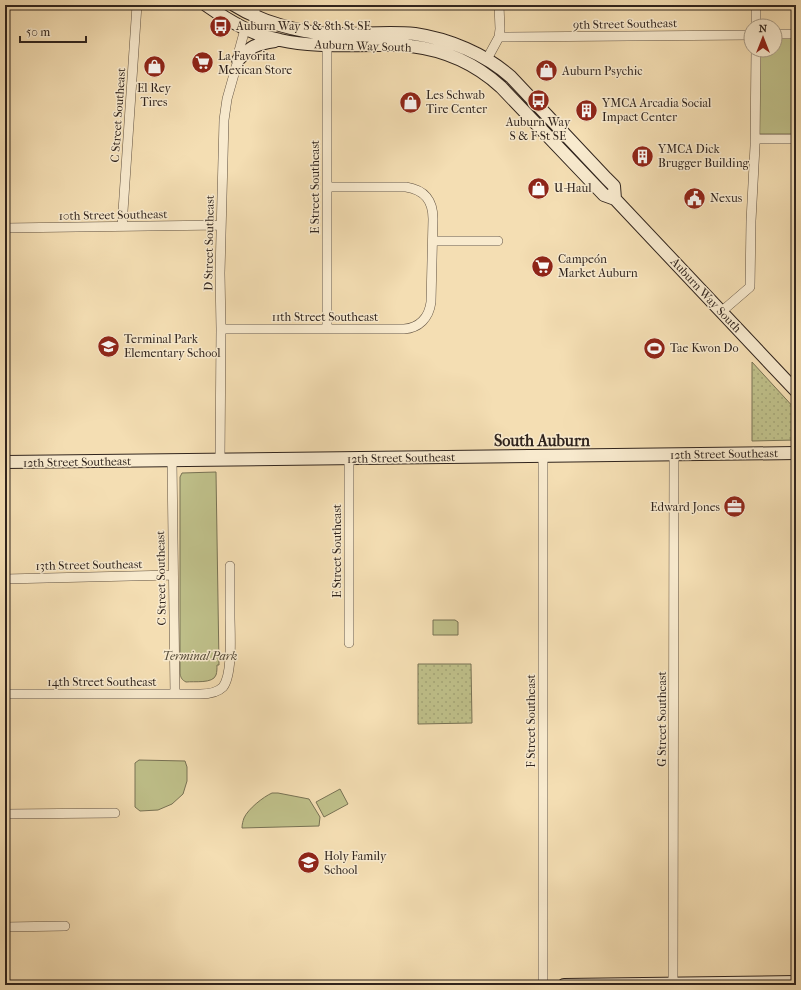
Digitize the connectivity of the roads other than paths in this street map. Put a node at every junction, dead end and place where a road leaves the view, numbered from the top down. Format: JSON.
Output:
{"nodes":[{"id":1,"x":137,"y":5,"type":"edge"},
{"id":2,"x":206,"y":5,"type":"edge"},
{"id":3,"x":219,"y":5,"type":"edge"},
{"id":4,"x":234,"y":5,"type":"edge"},
{"id":5,"x":499,"y":5,"type":"edge"},
{"id":6,"x":756,"y":5,"type":"edge"},
{"id":7,"x":255,"y":10,"type":"edge"},
{"id":8,"x":756,"y":18,"type":"edge"},
{"id":9,"x":245,"y":29,"type":"junction"},
{"id":10,"x":743,"y":34,"type":"edge"},
{"id":11,"x":783,"y":34,"type":"edge"},
{"id":12,"x":796,"y":34,"type":"edge"},
{"id":13,"x":499,"y":37,"type":"junction"},
{"id":14,"x":278,"y":40,"type":"junction"},
{"id":15,"x":308,"y":44,"type":"junction"},
{"id":16,"x":327,"y":45,"type":"junction"},
{"id":17,"x":756,"y":58,"type":"edge"},
{"id":18,"x":238,"y":60,"type":"junction"},
{"id":19,"x":487,"y":60,"type":"junction"},
{"id":20,"x":481,"y":70,"type":"junction"},
{"id":21,"x":755,"y":139,"type":"junction"},
{"id":22,"x":796,"y":139,"type":"edge"},
{"id":23,"x":327,"y":187,"type":"junction"},
{"id":24,"x":615,"y":199,"type":"junction"},
{"id":25,"x":221,"y":225,"type":"junction"},
{"id":26,"x":122,"y":226,"type":"junction"},
{"id":27,"x":5,"y":228,"type":"edge"},
{"id":28,"x":433,"y":241,"type":"junction"},
{"id":29,"x":498,"y":241,"type":"dead end"},
{"id":30,"x":721,"y":312,"type":"junction"},
{"id":31,"x":221,"y":329,"type":"junction"},
{"id":32,"x":327,"y":329,"type":"junction"},
{"id":33,"x":796,"y":391,"type":"edge"},
{"id":34,"x":796,"y":453,"type":"edge"},
{"id":35,"x":674,"y":455,"type":"junction"},
{"id":36,"x":543,"y":456,"type":"junction"},
{"id":37,"x":349,"y":459,"type":"junction"},
{"id":38,"x":220,"y":460,"type":"junction"},
{"id":39,"x":172,"y":461,"type":"junction"},
{"id":40,"x":5,"y":462,"type":"edge"},
{"id":41,"x":230,"y":566,"type":"dead end"},
{"id":42,"x":173,"y":575,"type":"junction"},
{"id":43,"x":5,"y":579,"type":"edge"},
{"id":44,"x":348,"y":643,"type":"dead end"},
{"id":45,"x":5,"y":694,"type":"edge"},
{"id":46,"x":175,"y":694,"type":"junction"},
{"id":47,"x":115,"y":812,"type":"dead end"},
{"id":48,"x":5,"y":814,"type":"edge"},
{"id":49,"x":65,"y":926,"type":"dead end"},
{"id":50,"x":5,"y":927,"type":"edge"},
{"id":51,"x":796,"y":982,"type":"edge"},
{"id":52,"x":648,"y":984,"type":"edge"},
{"id":53,"x":673,"y":984,"type":"junction"},
{"id":54,"x":755,"y":984,"type":"edge"},
{"id":55,"x":543,"y":985,"type":"edge"},
{"id":56,"x":564,"y":985,"type":"edge"}],
"edges":[{"from":1,"to":26,"type":"street","name":"C Street Southeast"},
{"from":2,"to":9,"type":"main road","name":"Auburn Way South"},
{"from":3,"to":7,"type":"main road"},
{"from":4,"to":7,"type":"main road","name":"Auburn Way South"},
{"from":5,"to":13,"type":"street"},
{"from":6,"to":8,"type":"street"},
{"from":7,"to":15,"type":"main road"},
{"from":7,"to":19,"type":"main road","name":"Auburn Way South"},
{"from":9,"to":14,"type":"main road","name":"Auburn Way South"},
{"from":9,"to":18,"type":"street","name":"D Street Southeast"},
{"from":10,"to":13,"type":"street","name":"9th Street Southeast"},
{"from":11,"to":12,"type":"street"},
{"from":13,"to":19,"type":"street"},
{"from":14,"to":15,"type":"main road","name":"Auburn Way South"},
{"from":14,"to":18,"type":"main road"},
{"from":15,"to":16,"type":"main road","name":"Auburn Way South"},
{"from":16,"to":20,"type":"main road","name":"Auburn Way South"},
{"from":16,"to":23,"type":"street","name":"E Street Southeast"},
{"from":17,"to":21,"type":"street"},
{"from":18,"to":25,"type":"street","name":"D Street Southeast"},
{"from":19,"to":20,"type":"main road"},
{"from":19,"to":24,"type":"main road","name":"Auburn Way South"},
{"from":20,"to":24,"type":"main road","name":"Auburn Way South"},
{"from":21,"to":22,"type":"street"},
{"from":21,"to":30,"type":"street"},
{"from":23,"to":28,"type":"street"},
{"from":23,"to":32,"type":"street","name":"E Street Southeast"},
{"from":24,"to":30,"type":"main road","name":"Auburn Way South"},
{"from":25,"to":26,"type":"street","name":"10th Street Southeast"},
{"from":25,"to":31,"type":"street","name":"D Street Southeast"},
{"from":26,"to":27,"type":"street","name":"10th Street Southeast"},
{"from":28,"to":29,"type":"street"},
{"from":28,"to":32,"type":"street","name":"11th Street Southeast"},
{"from":30,"to":33,"type":"main road","name":"Auburn Way South"},
{"from":31,"to":32,"type":"street","name":"11th Street Southeast"},
{"from":31,"to":38,"type":"street","name":"D Street Southeast"},
{"from":34,"to":35,"type":"main road","name":"12th Street Southeast"},
{"from":35,"to":36,"type":"main road","name":"12th Street Southeast"},
{"from":35,"to":53,"type":"street","name":"G Street Southeast"},
{"from":36,"to":37,"type":"main road","name":"12th Street Southeast"},
{"from":36,"to":55,"type":"street","name":"F Street Southeast"},
{"from":37,"to":38,"type":"main road","name":"12th Street Southeast"},
{"from":37,"to":44,"type":"street","name":"E Street Southeast"},
{"from":38,"to":39,"type":"main road","name":"12th Street Southeast"},
{"from":39,"to":40,"type":"main road","name":"12th Street Southeast"},
{"from":39,"to":42,"type":"street","name":"C Street Southeast"},
{"from":41,"to":46,"type":"street","name":"14th Street Southeast"},
{"from":42,"to":43,"type":"street","name":"13th Street Southeast"},
{"from":42,"to":46,"type":"street","name":"C Street Southeast"},
{"from":45,"to":46,"type":"street","name":"14th Street Southeast"},
{"from":47,"to":48,"type":"street"},
{"from":49,"to":50,"type":"street"},
{"from":51,"to":54,"type":"main road"},
{"from":52,"to":53,"type":"main road"},
{"from":52,"to":56,"type":"main road"},
{"from":53,"to":54,"type":"main road"}]}
